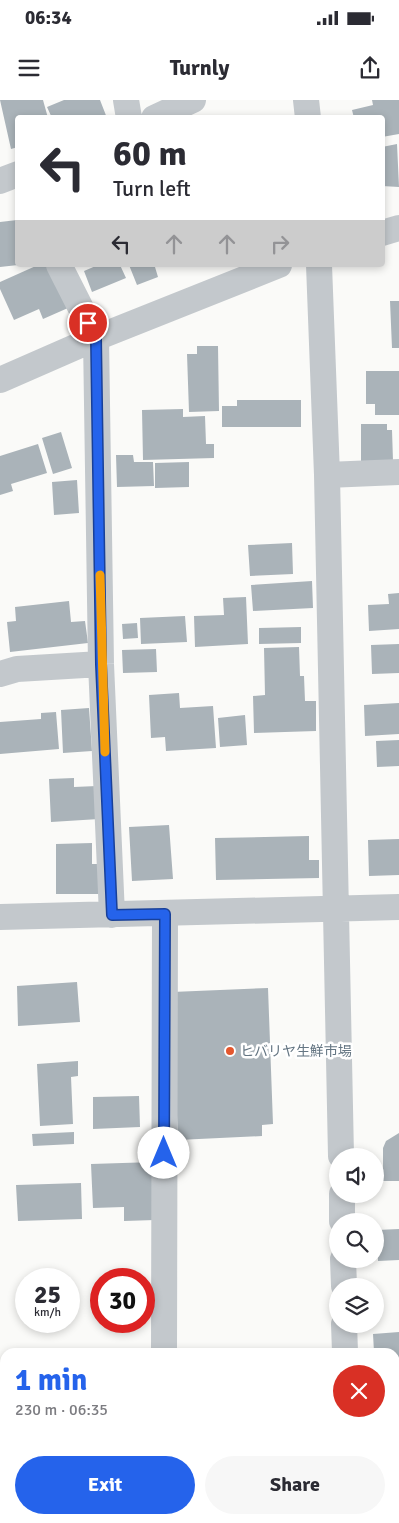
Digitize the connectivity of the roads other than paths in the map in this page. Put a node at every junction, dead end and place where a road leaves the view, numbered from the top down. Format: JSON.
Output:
{"nodes":[{"id":1,"x":126,"y":100,"type":"edge"},
{"id":2,"x":193,"y":100,"type":"edge"},
{"id":3,"x":306,"y":100,"type":"edge"},
{"id":4,"x":128,"y":115,"type":"edge"},
{"id":5,"x":160,"y":115,"type":"edge"},
{"id":6,"x":308,"y":115,"type":"edge"},
{"id":7,"x":399,"y":228,"type":"edge"},
{"id":8,"x":385,"y":232,"type":"edge"},
{"id":9,"x":60,"y":267,"type":"edge"},
{"id":10,"x":274,"y":267,"type":"edge"},
{"id":11,"x":319,"y":267,"type":"edge"},
{"id":12,"x":96,"y":338,"type":"junction"},
{"id":13,"x":0,"y":380,"type":"edge"},
{"id":14,"x":399,"y":472,"type":"edge"},
{"id":15,"x":327,"y":475,"type":"junction"},
{"id":16,"x":101,"y":664,"type":"junction"},
{"id":17,"x":0,"y":674,"type":"edge"},
{"id":18,"x":399,"y":907,"type":"edge"},
{"id":19,"x":337,"y":909,"type":"junction"},
{"id":20,"x":165,"y":914,"type":"junction"},
{"id":21,"x":112,"y":915,"type":"junction"},
{"id":22,"x":0,"y":917,"type":"edge"},
{"id":23,"x":341,"y":1148,"type":"edge"},
{"id":24,"x":344,"y":1333,"type":"edge"},
{"id":25,"x":164,"y":1348,"type":"edge"},
{"id":26,"x":345,"y":1348,"type":"edge"}],
"edges":[{"from":1,"to":4,"type":"street"},
{"from":2,"to":5,"type":"street"},
{"from":3,"to":6,"type":"street"},
{"from":7,"to":8,"type":"street"},
{"from":9,"to":12,"type":"street"},
{"from":10,"to":12,"type":"street"},
{"from":11,"to":15,"type":"street"},
{"from":12,"to":13,"type":"street"},
{"from":12,"to":16,"type":"street"},
{"from":14,"to":15,"type":"street"},
{"from":15,"to":19,"type":"street"},
{"from":16,"to":17,"type":"street"},
{"from":16,"to":21,"type":"street"},
{"from":18,"to":19,"type":"street"},
{"from":19,"to":20,"type":"street"},
{"from":19,"to":23,"type":"street"},
{"from":20,"to":21,"type":"street"},
{"from":20,"to":25,"type":"street"},
{"from":21,"to":22,"type":"street"},
{"from":24,"to":26,"type":"street"}]}
